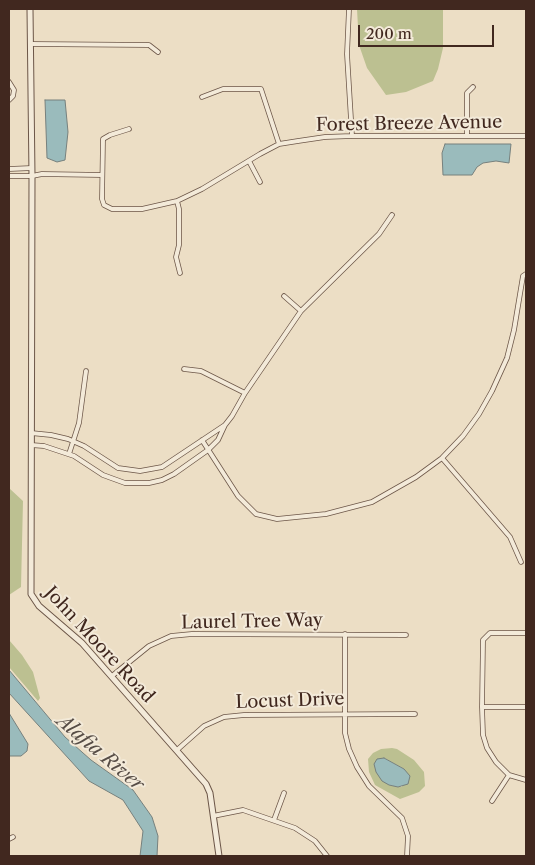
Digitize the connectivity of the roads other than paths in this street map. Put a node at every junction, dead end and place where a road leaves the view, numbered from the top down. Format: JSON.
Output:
{"nodes":[{"id":1,"x":30,"y":9,"type":"edge"},
{"id":2,"x":349,"y":9,"type":"edge"},
{"id":3,"x":31,"y":44,"type":"junction"},
{"id":4,"x":158,"y":52,"type":"dead end"},
{"id":5,"x":9,"y":82,"type":"edge"},
{"id":6,"x":473,"y":86,"type":"dead end"},
{"id":7,"x":202,"y":97,"type":"dead end"},
{"id":8,"x":9,"y":100,"type":"edge"},
{"id":9,"x":129,"y":129,"type":"dead end"},
{"id":10,"x":352,"y":136,"type":"junction"},
{"id":11,"x":467,"y":136,"type":"junction"},
{"id":12,"x":526,"y":136,"type":"edge"},
{"id":13,"x":279,"y":144,"type":"junction"},
{"id":14,"x":249,"y":161,"type":"junction"},
{"id":15,"x":32,"y":168,"type":"junction"},
{"id":16,"x":11,"y":169,"type":"edge"},
{"id":17,"x":102,"y":175,"type":"junction"},
{"id":18,"x":11,"y":176,"type":"edge"},
{"id":19,"x":32,"y":176,"type":"junction"},
{"id":20,"x":260,"y":182,"type":"dead end"},
{"id":21,"x":177,"y":201,"type":"junction"},
{"id":22,"x":392,"y":215,"type":"dead end"},
{"id":23,"x":180,"y":273,"type":"dead end"},
{"id":24,"x":526,"y":274,"type":"edge"},
{"id":25,"x":284,"y":296,"type":"dead end"},
{"id":26,"x":301,"y":311,"type":"junction"},
{"id":27,"x":184,"y":369,"type":"dead end"},
{"id":28,"x":86,"y":371,"type":"dead end"},
{"id":29,"x":245,"y":393,"type":"junction"},
{"id":30,"x":225,"y":425,"type":"junction"},
{"id":31,"x":31,"y":433,"type":"junction"},
{"id":32,"x":202,"y":440,"type":"junction"},
{"id":33,"x":73,"y":441,"type":"junction"},
{"id":34,"x":31,"y":445,"type":"junction"},
{"id":35,"x":208,"y":450,"type":"junction"},
{"id":36,"x":69,"y":454,"type":"junction"},
{"id":37,"x":442,"y":458,"type":"junction"},
{"id":38,"x":521,"y":562,"type":"dead end"},
{"id":39,"x":345,"y":634,"type":"junction"},
{"id":40,"x":526,"y":634,"type":"edge"},
{"id":41,"x":406,"y":635,"type":"dead end"},
{"id":42,"x":112,"y":676,"type":"junction"},
{"id":43,"x":482,"y":707,"type":"junction"},
{"id":44,"x":526,"y":707,"type":"edge"},
{"id":45,"x":345,"y":713,"type":"junction"},
{"id":46,"x":414,"y":714,"type":"dead end"},
{"id":47,"x":177,"y":750,"type":"junction"},
{"id":48,"x":508,"y":774,"type":"junction"},
{"id":49,"x":526,"y":780,"type":"edge"},
{"id":50,"x":284,"y":793,"type":"dead end"},
{"id":51,"x":492,"y":801,"type":"dead end"},
{"id":52,"x":213,"y":816,"type":"junction"},
{"id":53,"x":274,"y":820,"type":"junction"},
{"id":54,"x":219,"y":856,"type":"edge"},
{"id":55,"x":327,"y":856,"type":"edge"},
{"id":56,"x":407,"y":856,"type":"edge"}],
"edges":[{"from":1,"to":3,"type":"street","name":"John Moore Road"},
{"from":2,"to":10,"type":"street"},
{"from":3,"to":4,"type":"street"},
{"from":3,"to":15,"type":"street","name":"John Moore Road"},
{"from":5,"to":8,"type":"street"},
{"from":6,"to":11,"type":"street"},
{"from":7,"to":13,"type":"street"},
{"from":9,"to":17,"type":"street","name":"Forest Breeze Avenue"},
{"from":10,"to":11,"type":"street","name":"Forest Breeze Avenue"},
{"from":10,"to":13,"type":"street","name":"Forest Breeze Avenue"},
{"from":11,"to":12,"type":"street","name":"Forest Breeze Avenue"},
{"from":13,"to":14,"type":"street","name":"Forest Breeze Avenue"},
{"from":14,"to":20,"type":"street"},
{"from":14,"to":21,"type":"street","name":"Forest Breeze Avenue"},
{"from":15,"to":16,"type":"street"},
{"from":15,"to":19,"type":"street","name":"John Moore Road"},
{"from":16,"to":18,"type":"street"},
{"from":17,"to":19,"type":"street"},
{"from":17,"to":21,"type":"street","name":"Forest Breeze Avenue"},
{"from":18,"to":19,"type":"street"},
{"from":19,"to":31,"type":"street","name":"John Moore Road"},
{"from":21,"to":23,"type":"street"},
{"from":22,"to":26,"type":"street"},
{"from":24,"to":37,"type":"street"},
{"from":25,"to":26,"type":"street"},
{"from":26,"to":29,"type":"street"},
{"from":27,"to":29,"type":"street"},
{"from":28,"to":33,"type":"street"},
{"from":29,"to":30,"type":"street"},
{"from":30,"to":32,"type":"street"},
{"from":30,"to":35,"type":"street"},
{"from":31,"to":33,"type":"street"},
{"from":31,"to":34,"type":"street","name":"John Moore Road"},
{"from":32,"to":33,"type":"street"},
{"from":32,"to":35,"type":"street"},
{"from":33,"to":36,"type":"street"},
{"from":34,"to":36,"type":"street"},
{"from":34,"to":42,"type":"street","name":"John Moore Road"},
{"from":35,"to":36,"type":"street"},
{"from":35,"to":37,"type":"street"},
{"from":37,"to":38,"type":"street"},
{"from":39,"to":41,"type":"street","name":"Laurel Tree Way"},
{"from":39,"to":42,"type":"street","name":"Laurel Tree Way"},
{"from":39,"to":45,"type":"street"},
{"from":40,"to":43,"type":"street"},
{"from":42,"to":47,"type":"street","name":"John Moore Road"},
{"from":43,"to":44,"type":"street"},
{"from":43,"to":48,"type":"street"},
{"from":45,"to":46,"type":"street","name":"Locust Drive"},
{"from":45,"to":47,"type":"street","name":"Locust Drive"},
{"from":45,"to":56,"type":"street"},
{"from":47,"to":52,"type":"street","name":"John Moore Road"},
{"from":48,"to":49,"type":"street"},
{"from":48,"to":51,"type":"street"},
{"from":50,"to":53,"type":"street"},
{"from":52,"to":53,"type":"street"},
{"from":52,"to":54,"type":"street","name":"John Moore Road"},
{"from":53,"to":55,"type":"street"}]}
